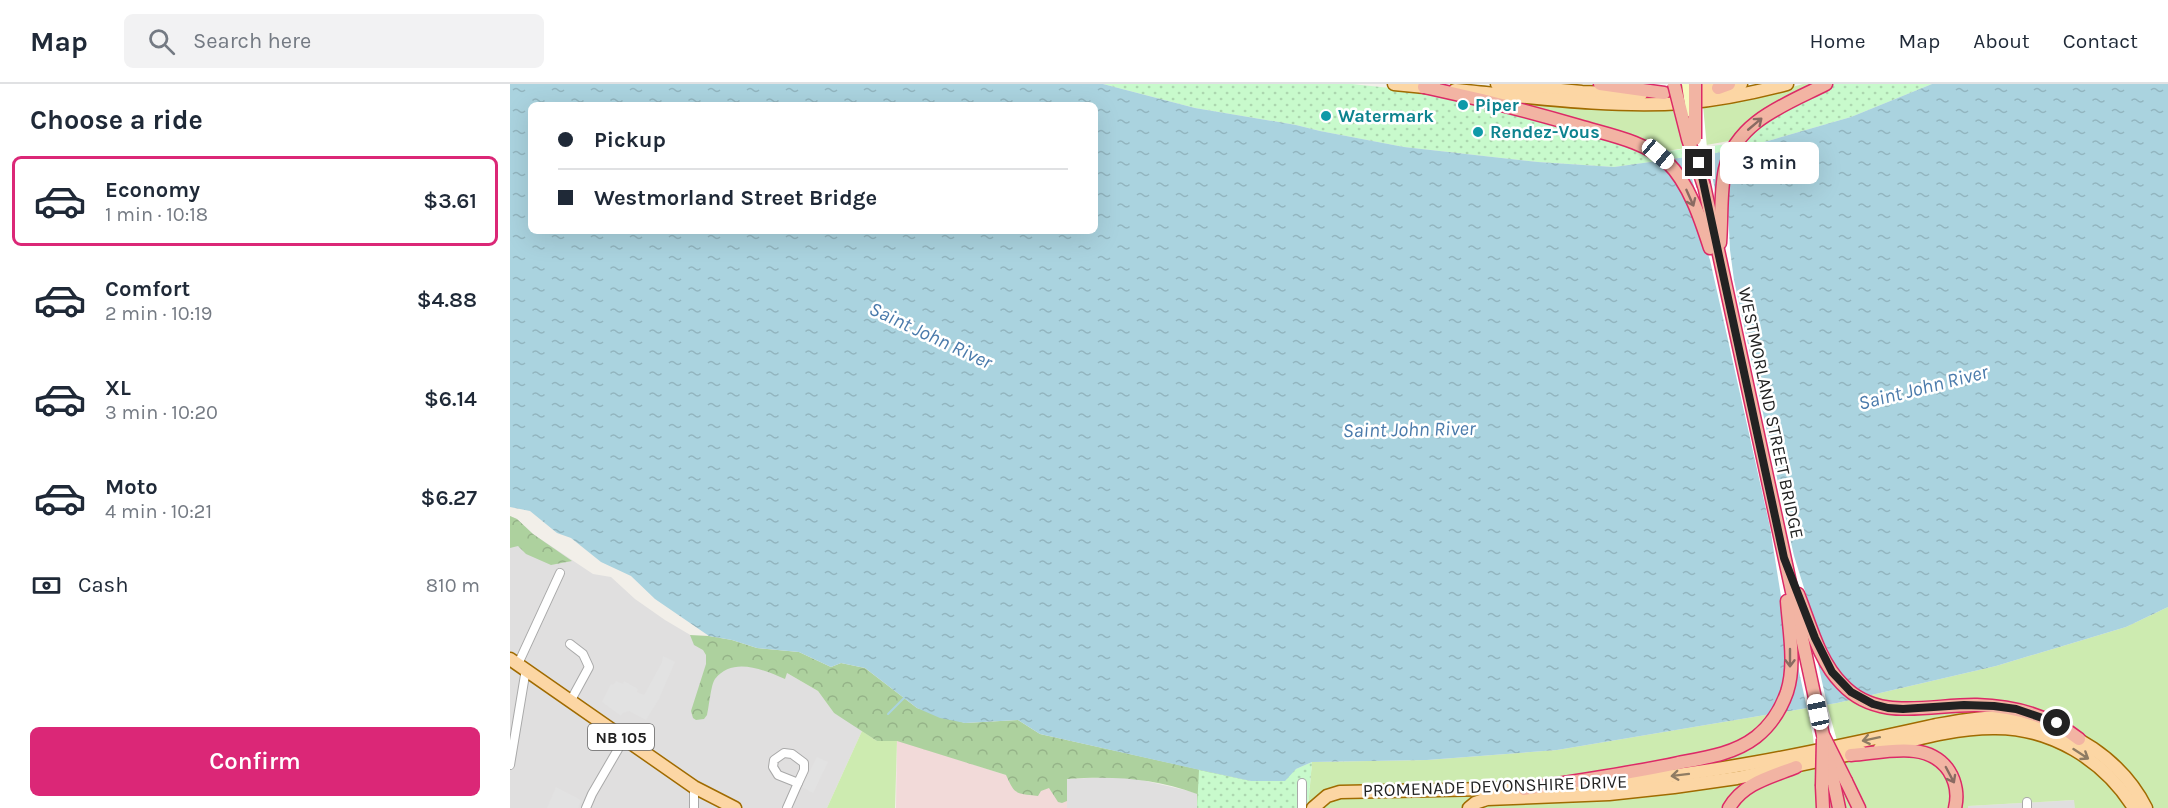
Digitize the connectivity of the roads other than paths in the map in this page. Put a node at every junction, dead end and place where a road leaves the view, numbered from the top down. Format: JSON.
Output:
{"nodes":[{"id":1,"x":1394,"y":84,"type":"edge"},
{"id":2,"x":1497,"y":84,"type":"edge"},
{"id":3,"x":1600,"y":84,"type":"edge"},
{"id":4,"x":1674,"y":84,"type":"edge"},
{"id":5,"x":1687,"y":84,"type":"edge"},
{"id":6,"x":1695,"y":84,"type":"edge"},
{"id":7,"x":1741,"y":84,"type":"edge"},
{"id":8,"x":1787,"y":84,"type":"edge"},
{"id":9,"x":1826,"y":84,"type":"edge"},
{"id":10,"x":1724,"y":86,"type":"edge"},
{"id":11,"x":1424,"y":87,"type":"junction"},
{"id":12,"x":1664,"y":93,"type":"junction"},
{"id":13,"x":1695,"y":139,"type":"junction"},
{"id":14,"x":1704,"y":186,"type":"junction"},
{"id":15,"x":1719,"y":256,"type":"junction"},
{"id":16,"x":1723,"y":274,"type":"junction"},
{"id":17,"x":1784,"y":558,"type":"junction"},
{"id":18,"x":560,"y":573,"type":"dead end"},
{"id":19,"x":570,"y":644,"type":"dead end"},
{"id":20,"x":518,"y":664,"type":"edge"},
{"id":21,"x":571,"y":700,"type":"junction"},
{"id":22,"x":1823,"y":735,"type":"junction"},
{"id":23,"x":624,"y":739,"type":"junction"},
{"id":24,"x":2079,"y":740,"type":"junction"},
{"id":25,"x":1851,"y":755,"type":"junction"},
{"id":26,"x":510,"y":765,"type":"edge"},
{"id":27,"x":1796,"y":767,"type":"junction"},
{"id":28,"x":798,"y":783,"type":"junction"},
{"id":29,"x":1302,"y":783,"type":"dead end"},
{"id":30,"x":1834,"y":783,"type":"junction"},
{"id":31,"x":694,"y":787,"type":"junction"},
{"id":32,"x":1524,"y":789,"type":"junction"},
{"id":33,"x":1823,"y":807,"type":"edge"},
{"id":34,"x":586,"y":808,"type":"edge"},
{"id":35,"x":694,"y":808,"type":"edge"},
{"id":36,"x":735,"y":808,"type":"edge"},
{"id":37,"x":787,"y":808,"type":"edge"},
{"id":38,"x":1302,"y":808,"type":"edge"},
{"id":39,"x":1312,"y":808,"type":"edge"},
{"id":40,"x":1469,"y":808,"type":"edge"},
{"id":41,"x":1729,"y":808,"type":"edge"},
{"id":42,"x":1839,"y":808,"type":"edge"},
{"id":43,"x":1859,"y":808,"type":"edge"},
{"id":44,"x":1954,"y":808,"type":"edge"},
{"id":45,"x":2134,"y":808,"type":"edge"},
{"id":46,"x":2146,"y":808,"type":"edge"}],
"edges":[{"from":1,"to":11,"type":"main road"},
{"from":2,"to":12,"type":"main road"},
{"from":3,"to":12,"type":"highway"},
{"from":4,"to":14,"type":"highway","bridge":true},
{"from":5,"to":13,"type":"main road","name":"WESTMORLAND STREET BRIDGE","bridge":true},
{"from":6,"to":13,"type":"highway","bridge":true},
{"from":7,"to":10,"type":"main road"},
{"from":8,"to":11,"type":"main road"},
{"from":15,"to":9,"type":"highway","one_way":true},
{"from":10,"to":12,"type":"main road"},
{"from":11,"to":16,"type":"highway","one_way":true},
{"from":13,"to":14,"type":"highway","name":"WESTMORLAND STREET BRIDGE","bridge":true},
{"from":14,"to":15,"type":"highway","name":"WESTMORLAND STREET BRIDGE"},
{"from":15,"to":16,"type":"highway","name":"WESTMORLAND STREET BRIDGE"},
{"from":16,"to":17,"type":"highway","name":"WESTMORLAND STREET BRIDGE"},
{"from":17,"to":22,"type":"highway","name":"WESTMORLAND STREET BRIDGE"},
{"from":17,"to":24,"type":"highway"},
{"from":17,"to":32,"type":"highway","one_way":true},
{"from":18,"to":20,"type":"street"},
{"from":19,"to":21,"type":"street"},
{"from":20,"to":21,"type":"main road","number":"NB 105"},
{"from":20,"to":26,"type":"street"},
{"from":21,"to":23,"type":"main road","number":"NB 105"},
{"from":22,"to":30,"type":"highway","bridge":true},
{"from":22,"to":30,"type":"highway","bridge":true},
{"from":23,"to":31,"type":"main road","number":"NB 105"},
{"from":23,"to":34,"type":"street"},
{"from":24,"to":32,"type":"main road","name":"PROMENADE DEVONSHIRE DRIVE","one_way":true},
{"from":24,"to":46,"type":"main road","name":"PROMENADE DEVONSHIRE DRIVE"},
{"from":25,"to":27,"type":"main road","name":"PROMENADE DEVONSHIRE DRIVE"},
{"from":25,"to":44,"type":"highway","one_way":true},
{"from":25,"to":45,"type":"main road","name":"PROMENADE DEVONSHIRE DRIVE","one_way":true},
{"from":27,"to":40,"type":"main road","name":"PROMENADE DEVONSHIRE DRIVE"},
{"from":27,"to":41,"type":"highway"},
{"from":28,"to":28,"type":"street"},
{"from":28,"to":37,"type":"street"},
{"from":29,"to":38,"type":"street"},
{"from":30,"to":33,"type":"highway"},
{"from":30,"to":42,"type":"highway"},
{"from":30,"to":43,"type":"highway"},
{"from":31,"to":35,"type":"street"},
{"from":31,"to":36,"type":"main road","number":"NB 105"},
{"from":32,"to":39,"type":"main road","name":"PROMENADE DEVONSHIRE DRIVE"}]}
